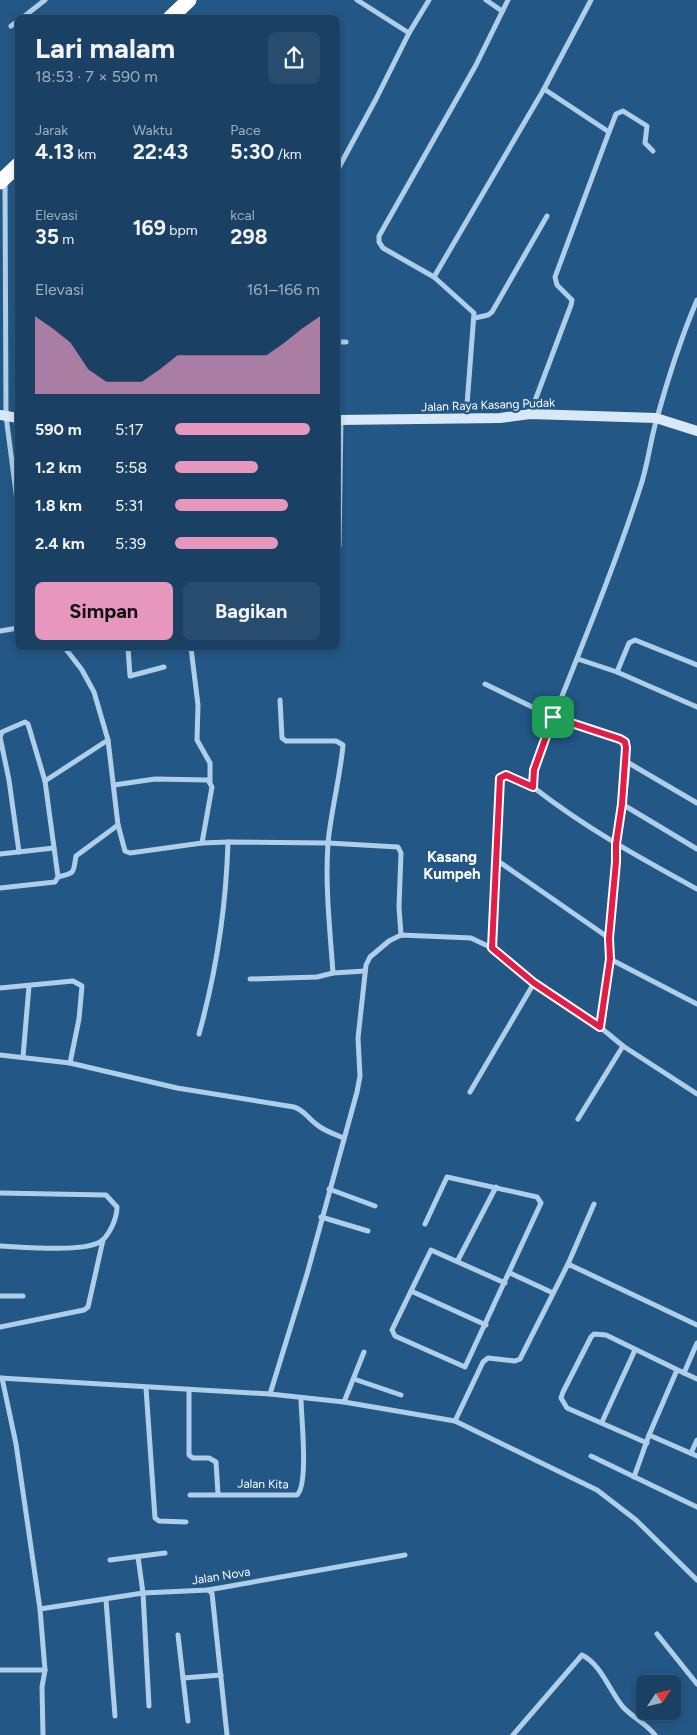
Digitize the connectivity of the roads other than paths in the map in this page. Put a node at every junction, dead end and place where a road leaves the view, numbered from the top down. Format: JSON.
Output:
{"nodes":[{"id":1,"x":45,"y":0,"type":"edge"},
{"id":2,"x":189,"y":0,"type":"edge"},
{"id":3,"x":357,"y":0,"type":"edge"},
{"id":4,"x":429,"y":0,"type":"edge"},
{"id":5,"x":486,"y":0,"type":"edge"},
{"id":6,"x":508,"y":0,"type":"edge"},
{"id":7,"x":590,"y":0,"type":"edge"},
{"id":8,"x":502,"y":11,"type":"junction"},
{"id":9,"x":26,"y":15,"type":"edge"},
{"id":10,"x":173,"y":15,"type":"edge"},
{"id":11,"x":15,"y":23,"type":"edge"},
{"id":12,"x":10,"y":26,"type":"dead end"},
{"id":13,"x":409,"y":33,"type":"junction"},
{"id":14,"x":544,"y":89,"type":"junction"},
{"id":15,"x":609,"y":132,"type":"junction"},
{"id":16,"x":653,"y":151,"type":"dead end"},
{"id":17,"x":340,"y":165,"type":"edge"},
{"id":18,"x":15,"y":168,"type":"edge"},
{"id":19,"x":2,"y":179,"type":"edge"},
{"id":20,"x":547,"y":216,"type":"dead end"},
{"id":21,"x":434,"y":277,"type":"junction"},
{"id":22,"x":697,"y":300,"type":"edge"},
{"id":23,"x":475,"y":318,"type":"junction"},
{"id":24,"x":340,"y":342,"type":"edge"},
{"id":25,"x":346,"y":342,"type":"dead end"},
{"id":26,"x":530,"y":414,"type":"junction"},
{"id":27,"x":3,"y":416,"type":"edge"},
{"id":28,"x":466,"y":418,"type":"junction"},
{"id":29,"x":656,"y":418,"type":"junction"},
{"id":30,"x":340,"y":420,"type":"edge"},
{"id":31,"x":697,"y":431,"type":"edge"},
{"id":32,"x":15,"y":490,"type":"edge"},
{"id":33,"x":15,"y":628,"type":"edge"},
{"id":34,"x":0,"y":631,"type":"edge"},
{"id":35,"x":67,"y":650,"type":"edge"},
{"id":36,"x":128,"y":650,"type":"edge"},
{"id":37,"x":191,"y":650,"type":"edge"},
{"id":38,"x":578,"y":659,"type":"junction"},
{"id":39,"x":697,"y":665,"type":"edge"},
{"id":40,"x":164,"y":667,"type":"dead end"},
{"id":41,"x":617,"y":672,"type":"junction"},
{"id":42,"x":485,"y":684,"type":"dead end"},
{"id":43,"x":280,"y":700,"type":"dead end"},
{"id":44,"x":697,"y":708,"type":"edge"},
{"id":45,"x":553,"y":717,"type":"junction"},
{"id":46,"x":0,"y":740,"type":"edge"},
{"id":47,"x":108,"y":740,"type":"junction"},
{"id":48,"x":627,"y":762,"type":"junction"},
{"id":49,"x":45,"y":782,"type":"junction"},
{"id":50,"x":210,"y":782,"type":"junction"},
{"id":51,"x":114,"y":785,"type":"junction"},
{"id":52,"x":533,"y":787,"type":"junction"},
{"id":53,"x":697,"y":803,"type":"edge"},
{"id":54,"x":622,"y":804,"type":"junction"},
{"id":55,"x":118,"y":825,"type":"junction"},
{"id":56,"x":228,"y":842,"type":"junction"},
{"id":57,"x":202,"y":843,"type":"junction"},
{"id":58,"x":328,"y":843,"type":"junction"},
{"id":59,"x":616,"y":844,"type":"junction"},
{"id":60,"x":54,"y":848,"type":"junction"},
{"id":61,"x":697,"y":849,"type":"edge"},
{"id":62,"x":19,"y":852,"type":"junction"},
{"id":63,"x":0,"y":854,"type":"edge"},
{"id":64,"x":495,"y":859,"type":"junction"},
{"id":65,"x":58,"y":877,"type":"junction"},
{"id":66,"x":0,"y":888,"type":"edge"},
{"id":67,"x":697,"y":889,"type":"edge"},
{"id":68,"x":401,"y":935,"type":"junction"},
{"id":69,"x":609,"y":938,"type":"junction"},
{"id":70,"x":492,"y":948,"type":"junction"},
{"id":71,"x":610,"y":959,"type":"junction"},
{"id":72,"x":365,"y":971,"type":"junction"},
{"id":73,"x":333,"y":973,"type":"junction"},
{"id":74,"x":250,"y":979,"type":"dead end"},
{"id":75,"x":534,"y":983,"type":"junction"},
{"id":76,"x":29,"y":986,"type":"junction"},
{"id":77,"x":0,"y":988,"type":"edge"},
{"id":78,"x":697,"y":1004,"type":"edge"},
{"id":79,"x":600,"y":1027,"type":"junction"},
{"id":80,"x":199,"y":1034,"type":"dead end"},
{"id":81,"x":623,"y":1046,"type":"junction"},
{"id":82,"x":0,"y":1055,"type":"edge"},
{"id":83,"x":23,"y":1057,"type":"junction"},
{"id":84,"x":70,"y":1063,"type":"junction"},
{"id":85,"x":470,"y":1092,"type":"dead end"},
{"id":86,"x":697,"y":1094,"type":"edge"},
{"id":87,"x":578,"y":1119,"type":"dead end"},
{"id":88,"x":344,"y":1138,"type":"junction"},
{"id":89,"x":496,"y":1187,"type":"junction"},
{"id":90,"x":329,"y":1189,"type":"junction"},
{"id":91,"x":0,"y":1193,"type":"edge"},
{"id":92,"x":594,"y":1204,"type":"dead end"},
{"id":93,"x":375,"y":1206,"type":"dead end"},
{"id":94,"x":321,"y":1217,"type":"junction"},
{"id":95,"x":425,"y":1224,"type":"dead end"},
{"id":96,"x":368,"y":1231,"type":"dead end"},
{"id":97,"x":103,"y":1240,"type":"junction"},
{"id":98,"x":0,"y":1246,"type":"edge"},
{"id":99,"x":458,"y":1260,"type":"junction"},
{"id":100,"x":568,"y":1264,"type":"junction"},
{"id":101,"x":510,"y":1273,"type":"junction"},
{"id":102,"x":505,"y":1282,"type":"junction"},
{"id":103,"x":411,"y":1291,"type":"junction"},
{"id":104,"x":553,"y":1293,"type":"junction"},
{"id":105,"x":0,"y":1296,"type":"edge"},
{"id":106,"x":23,"y":1296,"type":"dead end"},
{"id":107,"x":486,"y":1325,"type":"junction"},
{"id":108,"x":697,"y":1325,"type":"edge"},
{"id":109,"x":0,"y":1327,"type":"edge"},
{"id":110,"x":697,"y":1343,"type":"edge"},
{"id":111,"x":635,"y":1350,"type":"junction"},
{"id":112,"x":364,"y":1352,"type":"dead end"},
{"id":113,"x":677,"y":1370,"type":"junction"},
{"id":114,"x":684,"y":1373,"type":"junction"},
{"id":115,"x":1,"y":1378,"type":"edge"},
{"id":116,"x":354,"y":1379,"type":"junction"},
{"id":117,"x":697,"y":1379,"type":"edge"},
{"id":118,"x":146,"y":1388,"type":"junction"},
{"id":119,"x":189,"y":1390,"type":"junction"},
{"id":120,"x":270,"y":1394,"type":"junction"},
{"id":121,"x":401,"y":1395,"type":"dead end"},
{"id":122,"x":301,"y":1398,"type":"junction"},
{"id":123,"x":344,"y":1402,"type":"junction"},
{"id":124,"x":455,"y":1421,"type":"junction"},
{"id":125,"x":602,"y":1422,"type":"junction"},
{"id":126,"x":649,"y":1436,"type":"junction"},
{"id":127,"x":697,"y":1440,"type":"edge"},
{"id":128,"x":647,"y":1443,"type":"junction"},
{"id":129,"x":690,"y":1454,"type":"junction"},
{"id":130,"x":591,"y":1456,"type":"dead end"},
{"id":131,"x":697,"y":1456,"type":"edge"},
{"id":132,"x":634,"y":1477,"type":"junction"},
{"id":133,"x":218,"y":1494,"type":"junction"},
{"id":134,"x":190,"y":1495,"type":"dead end"},
{"id":135,"x":697,"y":1508,"type":"edge"},
{"id":136,"x":186,"y":1522,"type":"dead end"},
{"id":137,"x":165,"y":1553,"type":"dead end"},
{"id":138,"x":405,"y":1555,"type":"dead end"},
{"id":139,"x":138,"y":1557,"type":"junction"},
{"id":140,"x":110,"y":1560,"type":"dead end"},
{"id":141,"x":697,"y":1580,"type":"edge"},
{"id":142,"x":208,"y":1590,"type":"junction"},
{"id":143,"x":143,"y":1594,"type":"junction"},
{"id":144,"x":106,"y":1600,"type":"junction"},
{"id":145,"x":40,"y":1609,"type":"junction"},
{"id":146,"x":657,"y":1634,"type":"dead end"},
{"id":147,"x":178,"y":1635,"type":"dead end"},
{"id":148,"x":0,"y":1670,"type":"edge"},
{"id":149,"x":46,"y":1670,"type":"junction"},
{"id":150,"x":221,"y":1676,"type":"junction"},
{"id":151,"x":183,"y":1678,"type":"junction"},
{"id":152,"x":697,"y":1684,"type":"edge"},
{"id":153,"x":149,"y":1706,"type":"dead end"},
{"id":154,"x":115,"y":1716,"type":"dead end"},
{"id":155,"x":188,"y":1722,"type":"dead end"},
{"id":156,"x":43,"y":1735,"type":"edge"},
{"id":157,"x":227,"y":1735,"type":"edge"},
{"id":158,"x":513,"y":1735,"type":"edge"},
{"id":159,"x":655,"y":1735,"type":"edge"}],
"edges":[{"from":1,"to":9,"type":"street"},
{"from":2,"to":10,"type":"highway"},
{"from":3,"to":13,"type":"street"},
{"from":4,"to":13,"type":"street"},
{"from":5,"to":8,"type":"street"},
{"from":6,"to":8,"type":"street"},
{"from":7,"to":14,"type":"street"},
{"from":8,"to":21,"type":"street"},
{"from":11,"to":12,"type":"street"},
{"from":13,"to":17,"type":"street"},
{"from":14,"to":15,"type":"street"},
{"from":14,"to":21,"type":"street"},
{"from":15,"to":16,"type":"street"},
{"from":15,"to":26,"type":"street"},
{"from":18,"to":19,"type":"highway"},
{"from":19,"to":27,"type":"street"},
{"from":20,"to":23,"type":"street"},
{"from":21,"to":23,"type":"street"},
{"from":22,"to":29,"type":"street"},
{"from":23,"to":28,"type":"street"},
{"from":24,"to":25,"type":"street"},
{"from":26,"to":28,"type":"street","name":"Jalan Raya Kasang Pudak"},
{"from":26,"to":29,"type":"street","name":"Jalan Raya Kasang Pudak"},
{"from":27,"to":32,"type":"street"},
{"from":28,"to":30,"type":"street","name":"Jalan Raya Kasang Pudak"},
{"from":29,"to":31,"type":"street","name":"Jalan Raya Kasang Pudak"},
{"from":29,"to":38,"type":"street"},
{"from":33,"to":34,"type":"street"},
{"from":35,"to":47,"type":"street"},
{"from":36,"to":40,"type":"street"},
{"from":37,"to":50,"type":"street"},
{"from":38,"to":41,"type":"street"},
{"from":38,"to":45,"type":"street"},
{"from":39,"to":41,"type":"street"},
{"from":41,"to":44,"type":"street"},
{"from":42,"to":45,"type":"street"},
{"from":43,"to":58,"type":"street"},
{"from":45,"to":48,"type":"street"},
{"from":45,"to":52,"type":"street"},
{"from":46,"to":49,"type":"street"},
{"from":46,"to":62,"type":"street"},
{"from":47,"to":49,"type":"street"},
{"from":47,"to":51,"type":"street"},
{"from":48,"to":53,"type":"street"},
{"from":48,"to":54,"type":"street"},
{"from":49,"to":60,"type":"street"},
{"from":50,"to":51,"type":"street"},
{"from":50,"to":57,"type":"street"},
{"from":51,"to":55,"type":"street"},
{"from":52,"to":59,"type":"street"},
{"from":52,"to":64,"type":"street"},
{"from":54,"to":59,"type":"street"},
{"from":54,"to":61,"type":"street"},
{"from":55,"to":57,"type":"street"},
{"from":55,"to":65,"type":"street"},
{"from":56,"to":57,"type":"street"},
{"from":56,"to":58,"type":"street"},
{"from":56,"to":80,"type":"street"},
{"from":58,"to":68,"type":"street"},
{"from":58,"to":73,"type":"street"},
{"from":59,"to":67,"type":"street"},
{"from":59,"to":69,"type":"street"},
{"from":60,"to":62,"type":"street"},
{"from":60,"to":65,"type":"street"},
{"from":62,"to":63,"type":"street"},
{"from":64,"to":69,"type":"street"},
{"from":64,"to":70,"type":"street"},
{"from":65,"to":66,"type":"street"},
{"from":68,"to":70,"type":"street"},
{"from":68,"to":72,"type":"street"},
{"from":69,"to":71,"type":"street"},
{"from":70,"to":75,"type":"street"},
{"from":71,"to":78,"type":"street"},
{"from":71,"to":79,"type":"street"},
{"from":72,"to":73,"type":"street"},
{"from":72,"to":88,"type":"street"},
{"from":73,"to":74,"type":"street"},
{"from":75,"to":79,"type":"street"},
{"from":75,"to":85,"type":"street"},
{"from":76,"to":77,"type":"street"},
{"from":76,"to":83,"type":"street"},
{"from":76,"to":84,"type":"street"},
{"from":79,"to":81,"type":"street"},
{"from":81,"to":86,"type":"street"},
{"from":81,"to":87,"type":"street"},
{"from":82,"to":83,"type":"street"},
{"from":83,"to":84,"type":"street"},
{"from":84,"to":88,"type":"street"},
{"from":88,"to":90,"type":"street"},
{"from":89,"to":95,"type":"street"},
{"from":89,"to":99,"type":"street"},
{"from":89,"to":101,"type":"street"},
{"from":90,"to":93,"type":"street"},
{"from":90,"to":94,"type":"street"},
{"from":91,"to":97,"type":"street"},
{"from":92,"to":100,"type":"street"},
{"from":94,"to":96,"type":"street"},
{"from":94,"to":120,"type":"street"},
{"from":97,"to":98,"type":"street"},
{"from":97,"to":109,"type":"street"},
{"from":99,"to":102,"type":"street"},
{"from":99,"to":103,"type":"street"},
{"from":100,"to":104,"type":"street"},
{"from":100,"to":108,"type":"street"},
{"from":101,"to":102,"type":"street"},
{"from":101,"to":104,"type":"street"},
{"from":102,"to":107,"type":"street"},
{"from":103,"to":107,"type":"street"},
{"from":103,"to":107,"type":"street"},
{"from":104,"to":124,"type":"street"},
{"from":105,"to":106,"type":"street"},
{"from":110,"to":114,"type":"street"},
{"from":111,"to":113,"type":"street"},
{"from":111,"to":125,"type":"street"},
{"from":111,"to":125,"type":"street"},
{"from":112,"to":116,"type":"street"},
{"from":113,"to":114,"type":"street"},
{"from":113,"to":126,"type":"street"},
{"from":114,"to":117,"type":"street"},
{"from":115,"to":118,"type":"street"},
{"from":115,"to":145,"type":"street"},
{"from":116,"to":121,"type":"street"},
{"from":116,"to":123,"type":"street"},
{"from":118,"to":119,"type":"street"},
{"from":118,"to":136,"type":"street"},
{"from":119,"to":120,"type":"street"},
{"from":119,"to":133,"type":"street"},
{"from":120,"to":122,"type":"street"},
{"from":122,"to":123,"type":"street"},
{"from":122,"to":133,"type":"street","name":"Jalan Kita"},
{"from":123,"to":124,"type":"street"},
{"from":124,"to":141,"type":"street"},
{"from":125,"to":128,"type":"street"},
{"from":126,"to":128,"type":"street"},
{"from":126,"to":129,"type":"street"},
{"from":127,"to":129,"type":"street"},
{"from":128,"to":132,"type":"street"},
{"from":129,"to":131,"type":"street"},
{"from":130,"to":132,"type":"street"},
{"from":132,"to":135,"type":"street"},
{"from":133,"to":134,"type":"street","name":"Jalan Kita"},
{"from":137,"to":139,"type":"street"},
{"from":138,"to":142,"type":"street","name":"Jalan Nova"},
{"from":139,"to":140,"type":"street"},
{"from":139,"to":143,"type":"street"},
{"from":142,"to":143,"type":"street","name":"Jalan Nova"},
{"from":142,"to":150,"type":"street"},
{"from":143,"to":144,"type":"street","name":"Jalan Nova"},
{"from":143,"to":153,"type":"street"},
{"from":144,"to":145,"type":"street","name":"Jalan Nova"},
{"from":144,"to":154,"type":"street"},
{"from":145,"to":149,"type":"street"},
{"from":146,"to":152,"type":"street"},
{"from":147,"to":151,"type":"street"},
{"from":148,"to":149,"type":"street"},
{"from":149,"to":156,"type":"street"},
{"from":150,"to":151,"type":"street"},
{"from":150,"to":157,"type":"street"},
{"from":151,"to":155,"type":"street"},
{"from":158,"to":159,"type":"street"}]}
